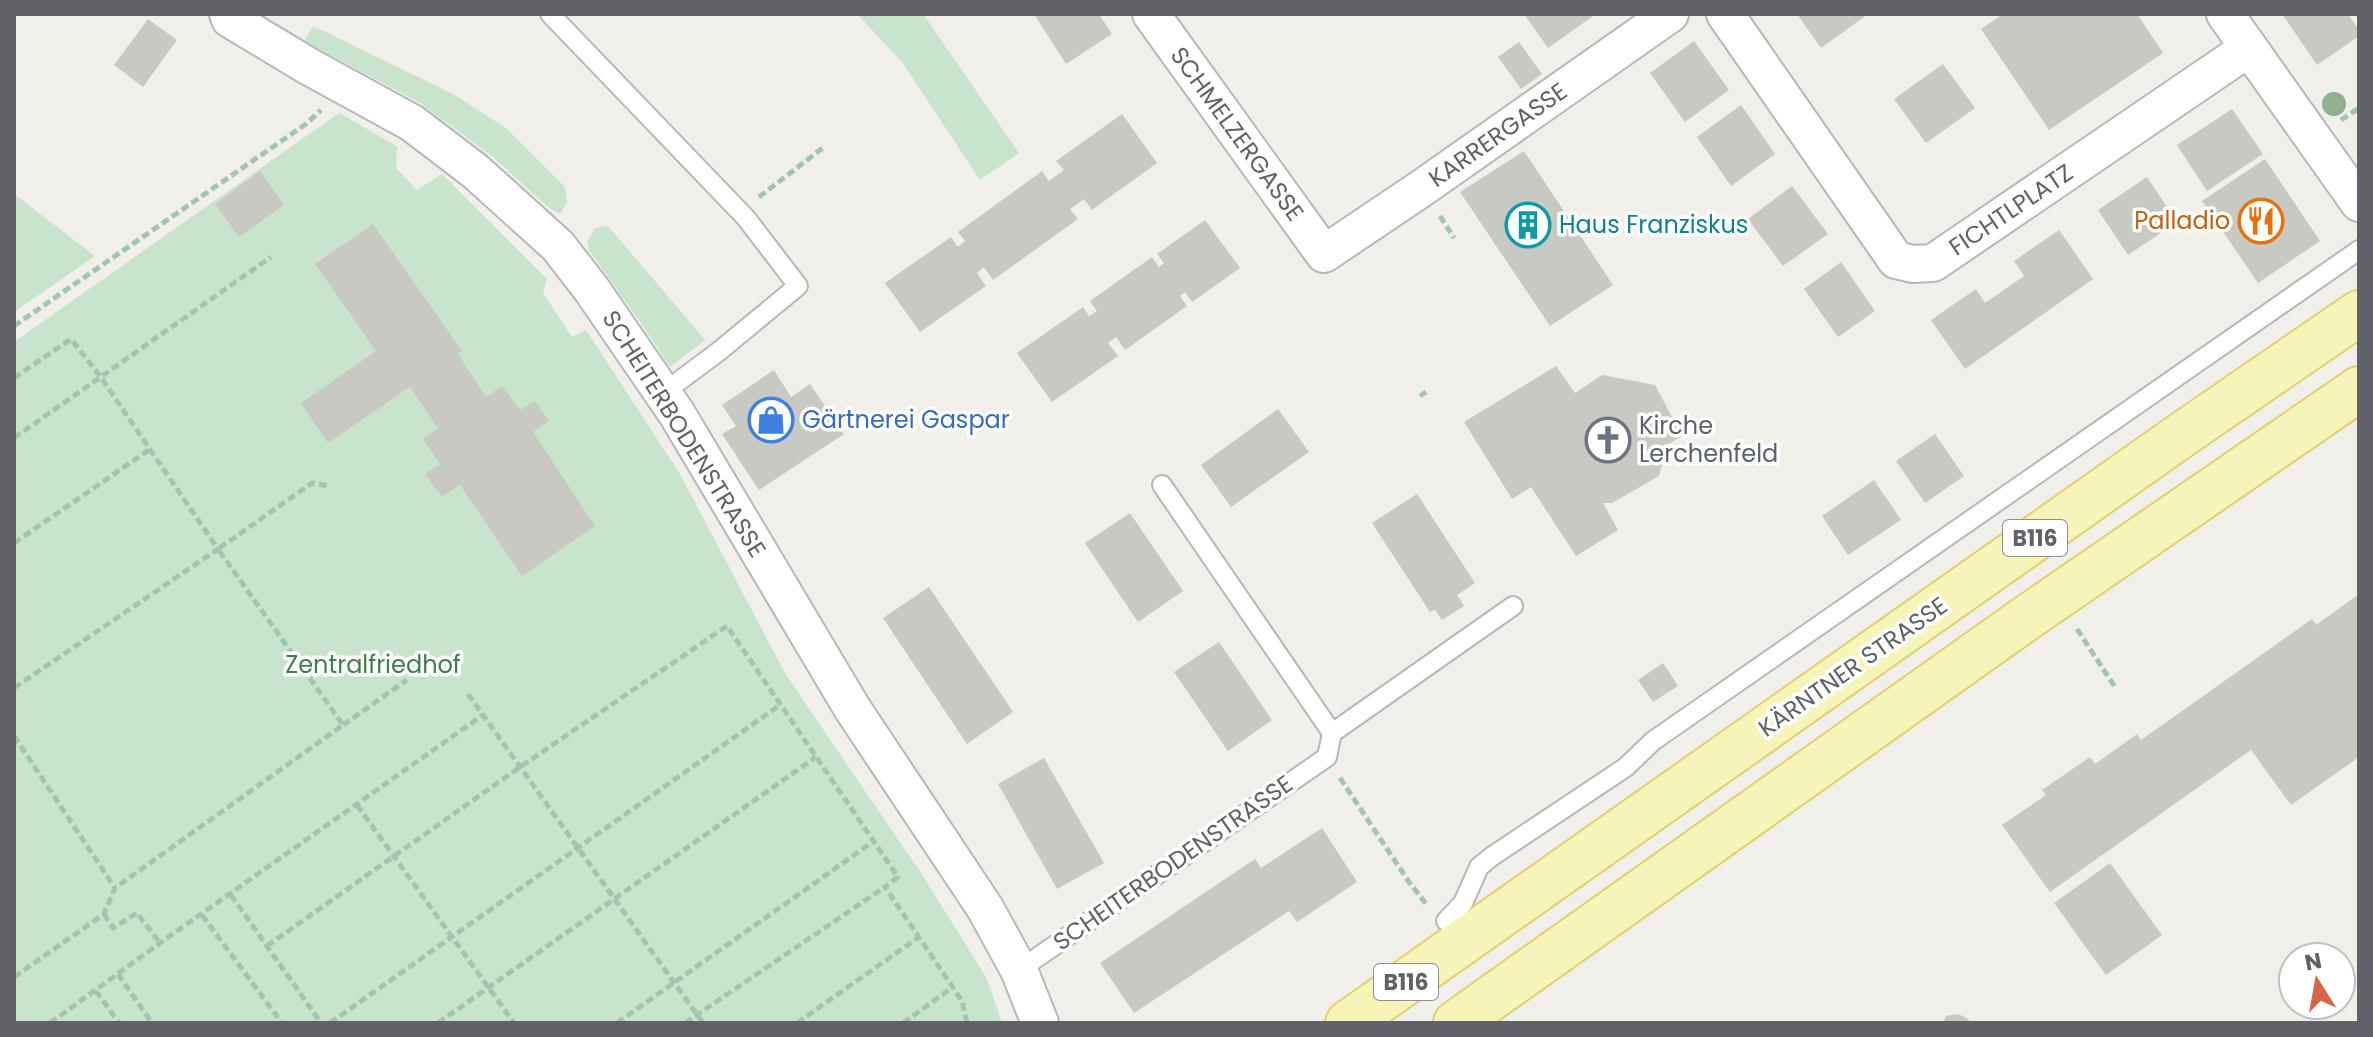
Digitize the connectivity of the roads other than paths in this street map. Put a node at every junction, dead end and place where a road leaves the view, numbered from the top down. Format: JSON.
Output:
{"nodes":[{"id":1,"x":550,"y":14,"type":"edge"},
{"id":2,"x":1151,"y":14,"type":"edge"},
{"id":3,"x":1670,"y":14,"type":"edge"},
{"id":4,"x":1725,"y":14,"type":"edge"},
{"id":5,"x":2225,"y":14,"type":"edge"},
{"id":6,"x":226,"y":16,"type":"edge"},
{"id":7,"x":2249,"y":48,"type":"junction"},
{"id":8,"x":2359,"y":203,"type":"edge"},
{"id":9,"x":2359,"y":250,"type":"edge"},
{"id":10,"x":1324,"y":254,"type":"joint"},
{"id":11,"x":2359,"y":313,"type":"edge"},
{"id":12,"x":2359,"y":389,"type":"edge"},
{"id":13,"x":663,"y":393,"type":"junction"},
{"id":14,"x":1162,"y":485,"type":"dead end"},
{"id":15,"x":1513,"y":606,"type":"dead end"},
{"id":16,"x":1332,"y":733,"type":"junction"},
{"id":17,"x":1455,"y":931,"type":"junction"},
{"id":18,"x":1019,"y":970,"type":"junction"},
{"id":19,"x":1040,"y":1023,"type":"edge"},
{"id":20,"x":1348,"y":1023,"type":"edge"},
{"id":21,"x":1456,"y":1023,"type":"edge"}],
"edges":[{"from":1,"to":13,"type":"lane"},
{"from":2,"to":10,"type":"street","name":"SCHMELZERGASSE"},
{"from":3,"to":10,"type":"street","name":"KARRERGASSE"},
{"from":4,"to":7,"type":"street","name":"FICHTLPLATZ"},
{"from":5,"to":7,"type":"street"},
{"from":6,"to":13,"type":"street","name":"SCHEITERBODENSTRASSE"},
{"from":7,"to":8,"type":"street"},
{"from":9,"to":17,"type":"lane"},
{"from":11,"to":17,"type":"main road","name":"KÄRNTNER STRASSE","number":"B116"},
{"from":12,"to":21,"type":"main road","number":"B116"},
{"from":13,"to":18,"type":"street","name":"SCHEITERBODENSTRASSE"},
{"from":14,"to":16,"type":"lane"},
{"from":15,"to":16,"type":"lane"},
{"from":16,"to":18,"type":"lane","name":"SCHEITERBODENSTRASSE"},
{"from":17,"to":20,"type":"main road","name":"KÄRNTNER STRASSE","number":"B116"},
{"from":18,"to":19,"type":"street","name":"SCHEITERBODENSTRASSE"}]}
